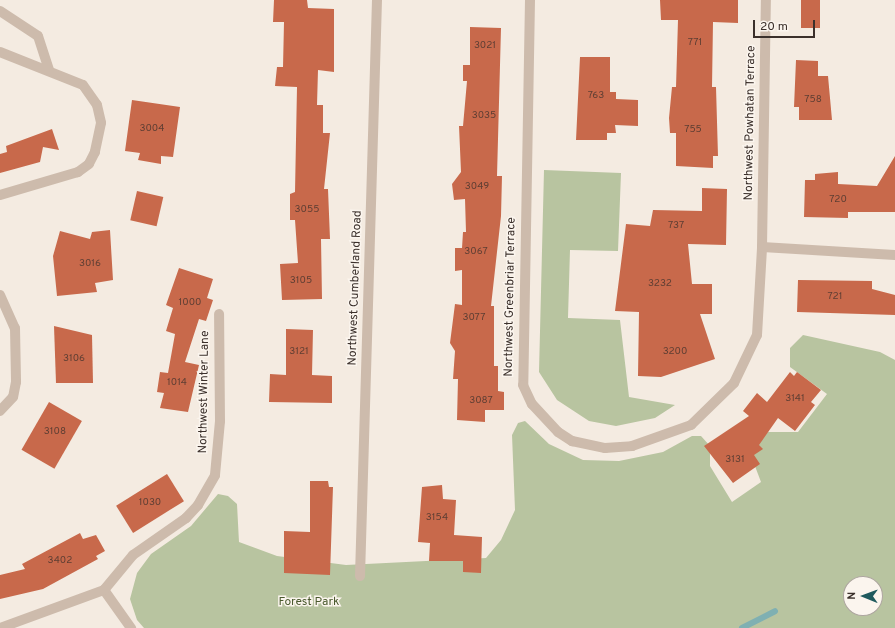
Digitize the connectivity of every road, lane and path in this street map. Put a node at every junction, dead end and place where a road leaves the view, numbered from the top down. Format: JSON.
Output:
{"nodes":[{"id":1,"x":377,"y":0,"type":"edge"},
{"id":2,"x":530,"y":0,"type":"edge"},
{"id":3,"x":766,"y":0,"type":"edge"},
{"id":4,"x":0,"y":11,"type":"edge"},
{"id":5,"x":0,"y":52,"type":"edge"},
{"id":6,"x":48,"y":69,"type":"junction"},
{"id":7,"x":0,"y":195,"type":"edge"},
{"id":8,"x":762,"y":247,"type":"junction"},
{"id":9,"x":895,"y":255,"type":"edge"},
{"id":10,"x":0,"y":295,"type":"edge"},
{"id":11,"x":219,"y":314,"type":"dead end"},
{"id":12,"x":0,"y":411,"type":"edge"},
{"id":13,"x":360,"y":576,"type":"dead end"},
{"id":14,"x":104,"y":590,"type":"junction"},
{"id":15,"x":0,"y":628,"type":"edge"},
{"id":16,"x":130,"y":628,"type":"edge"}],
"edges":[{"from":1,"to":13,"type":"street","name":"Northwest Cumberland Road"},
{"from":2,"to":8,"type":"street","name":"Northwest Greenbriar Terrace"},
{"from":3,"to":8,"type":"street","name":"Northwest Powhatan Terrace"},
{"from":4,"to":6,"type":"street"},
{"from":5,"to":6,"type":"street"},
{"from":6,"to":7,"type":"street"},
{"from":8,"to":9,"type":"street"},
{"from":10,"to":12,"type":"street"},
{"from":11,"to":14,"type":"street","name":"Northwest Winter Lane"},
{"from":14,"to":15,"type":"street"},
{"from":14,"to":16,"type":"street"}]}
